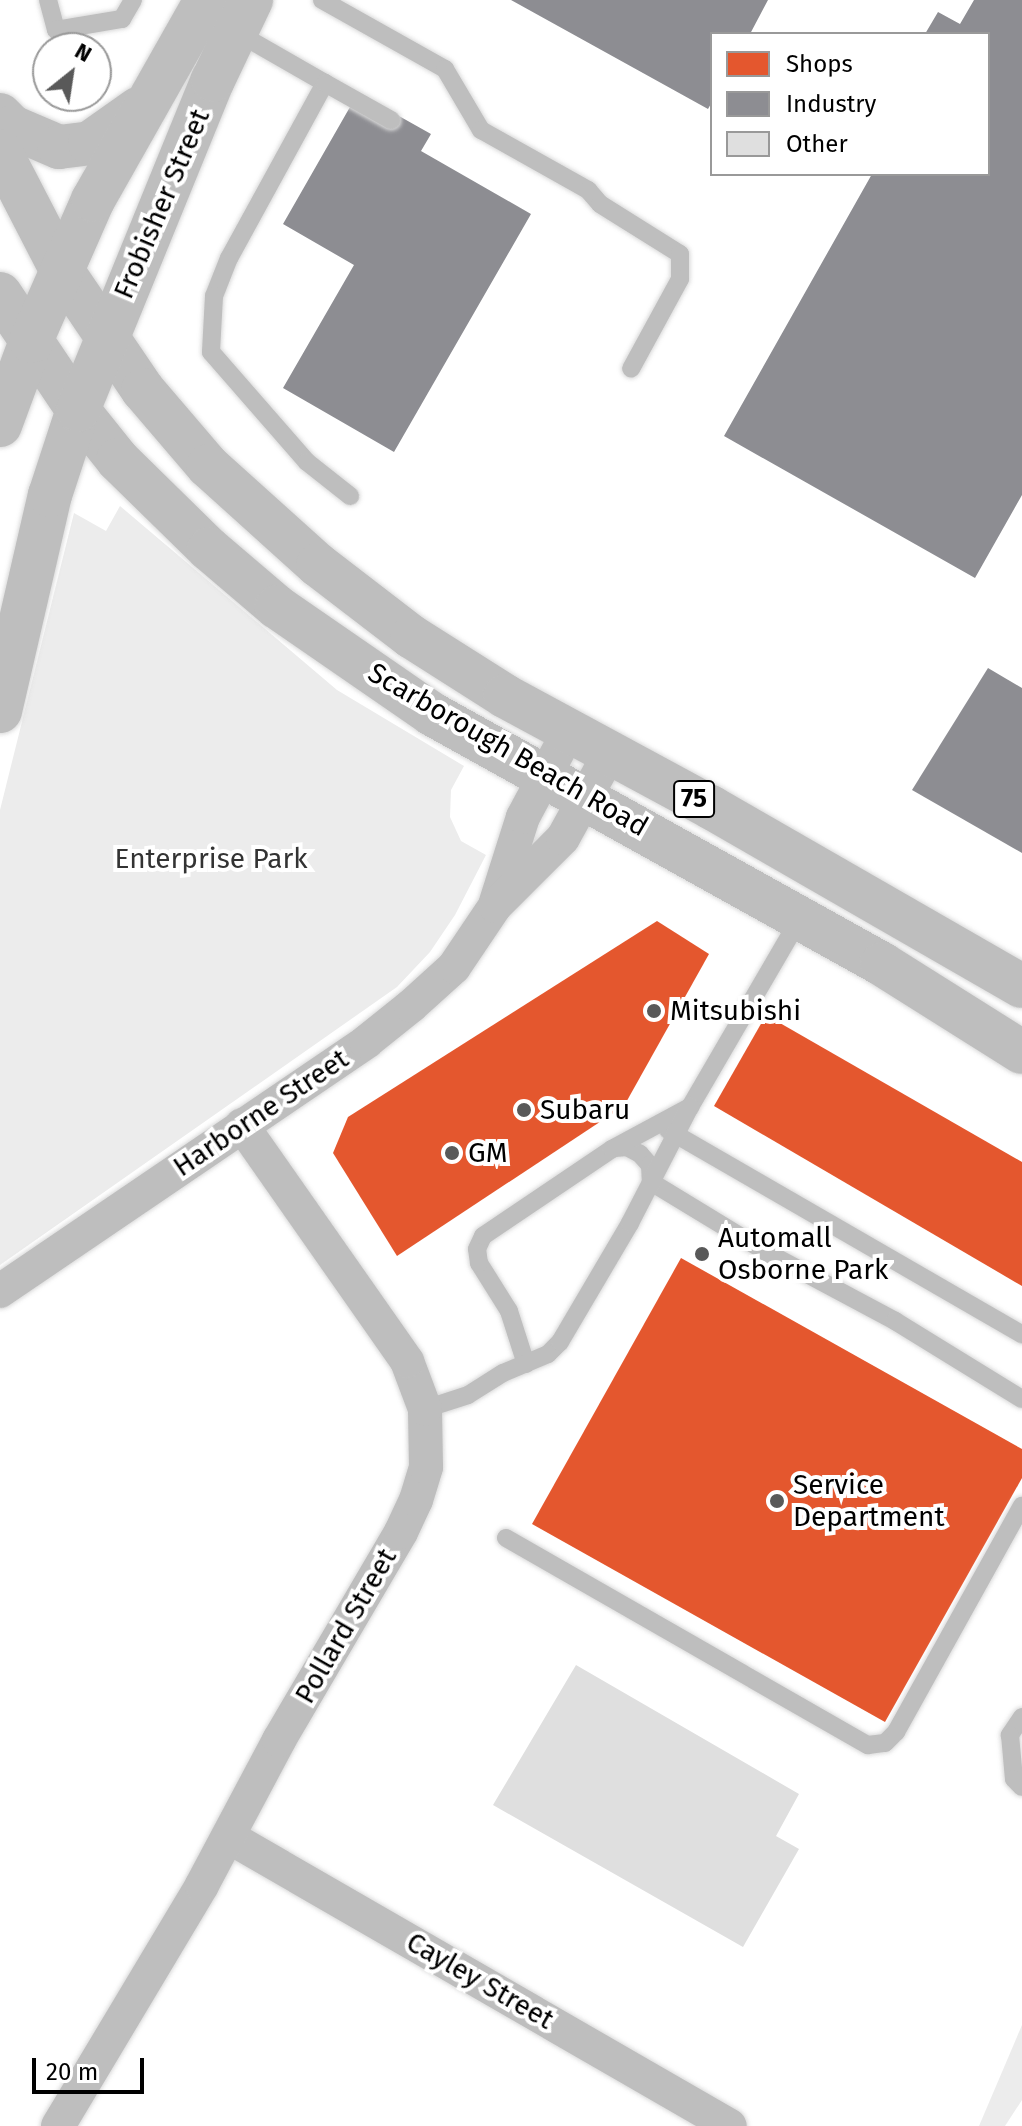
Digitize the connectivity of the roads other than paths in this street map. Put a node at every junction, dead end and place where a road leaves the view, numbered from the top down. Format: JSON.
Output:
{"nodes":[{"id":1,"x":48,"y":0,"type":"edge"},
{"id":2,"x":133,"y":0,"type":"edge"},
{"id":3,"x":206,"y":0,"type":"edge"},
{"id":4,"x":322,"y":0,"type":"edge"},
{"id":5,"x":244,"y":16,"type":"edge"},
{"id":6,"x":325,"y":83,"type":"junction"},
{"id":7,"x":147,"y":104,"type":"junction"},
{"id":8,"x":0,"y":115,"type":"edge"},
{"id":9,"x":391,"y":120,"type":"dead end"},
{"id":10,"x":0,"y":151,"type":"edge"},
{"id":11,"x":61,"y":269,"type":"junction"},
{"id":12,"x":0,"y":294,"type":"edge"},
{"id":13,"x":106,"y":338,"type":"junction"},
{"id":14,"x":31,"y":341,"type":"junction"},
{"id":15,"x":631,"y":369,"type":"dead end"},
{"id":16,"x":78,"y":410,"type":"junction"},
{"id":17,"x":0,"y":425,"type":"edge"},
{"id":18,"x":350,"y":496,"type":"dead end"},
{"id":19,"x":0,"y":711,"type":"edge"},
{"id":20,"x":569,"y":731,"type":"junction"},
{"id":21,"x":610,"y":753,"type":"junction"},
{"id":22,"x":545,"y":775,"type":"junction"},
{"id":23,"x":585,"y":797,"type":"junction"},
{"id":24,"x":495,"y":906,"type":"junction"},
{"id":25,"x":800,"y":918,"type":"junction"},
{"id":26,"x":1022,"y":986,"type":"edge"},
{"id":27,"x":1022,"y":1052,"type":"edge"},
{"id":28,"x":690,"y":1107,"type":"junction"},
{"id":29,"x":242,"y":1125,"type":"junction"},
{"id":30,"x":658,"y":1125,"type":"junction"},
{"id":31,"x":676,"y":1134,"type":"junction"},
{"id":32,"x":612,"y":1149,"type":"junction"},
{"id":33,"x":651,"y":1182,"type":"junction"},
{"id":34,"x":0,"y":1291,"type":"edge"},
{"id":35,"x":1022,"y":1334,"type":"edge"},
{"id":36,"x":526,"y":1364,"type":"junction"},
{"id":37,"x":1022,"y":1399,"type":"edge"},
{"id":38,"x":425,"y":1409,"type":"junction"},
{"id":39,"x":1022,"y":1506,"type":"edge"},
{"id":40,"x":506,"y":1538,"type":"dead end"},
{"id":41,"x":1022,"y":1717,"type":"edge"},
{"id":42,"x":1022,"y":1787,"type":"edge"},
{"id":43,"x":229,"y":1837,"type":"junction"},
{"id":44,"x":58,"y":2126,"type":"edge"},
{"id":45,"x":730,"y":2126,"type":"edge"}],
"edges":[{"from":1,"to":2,"type":"lane"},
{"from":3,"to":7,"type":"main road","name":"Frobisher Street"},
{"from":4,"to":15,"type":"lane"},
{"from":5,"to":6,"type":"lane"},
{"from":5,"to":13,"type":"main road","name":"Frobisher Street"},
{"from":6,"to":9,"type":"lane"},
{"from":6,"to":18,"type":"lane"},
{"from":7,"to":8,"type":"main road"},
{"from":7,"to":11,"type":"main road","name":"Frobisher Street"},
{"from":10,"to":11,"type":"main road","name":"Scarborough Beach Road","number":"75"},
{"from":11,"to":13,"type":"main road","name":"Scarborough Beach Road","number":"75"},
{"from":11,"to":14,"type":"main road","name":"Frobisher Street"},
{"from":12,"to":14,"type":"main road","name":"Scarborough Beach Road","number":"75"},
{"from":13,"to":16,"type":"main road","name":"Frobisher Street"},
{"from":13,"to":20,"type":"main road","name":"Scarborough Beach Road","number":"75"},
{"from":14,"to":16,"type":"main road","name":"Scarborough Beach Road","number":"75"},
{"from":14,"to":17,"type":"main road"},
{"from":16,"to":19,"type":"main road"},
{"from":16,"to":22,"type":"main road","name":"Scarborough Beach Road","number":"75"},
{"from":20,"to":21,"type":"main road","name":"Scarborough Beach Road","number":"75"},
{"from":20,"to":22,"type":"street","name":"Harborne Street"},
{"from":21,"to":23,"type":"street","name":"Harborne Street"},
{"from":21,"to":26,"type":"main road","name":"Scarborough Beach Road","number":"75"},
{"from":22,"to":23,"type":"main road","name":"Scarborough Beach Road","number":"75"},
{"from":22,"to":24,"type":"street","name":"Harborne Street"},
{"from":23,"to":24,"type":"street","name":"Harborne Street"},
{"from":23,"to":25,"type":"main road","name":"Scarborough Beach Road","number":"75"},
{"from":24,"to":29,"type":"street","name":"Harborne Street"},
{"from":25,"to":27,"type":"main road","name":"Scarborough Beach Road","number":"75"},
{"from":25,"to":28,"type":"lane"},
{"from":28,"to":30,"type":"lane"},
{"from":28,"to":31,"type":"lane"},
{"from":29,"to":34,"type":"street","name":"Harborne Street"},
{"from":29,"to":38,"type":"street","name":"Pollard Street"},
{"from":30,"to":31,"type":"lane"},
{"from":30,"to":32,"type":"lane"},
{"from":31,"to":33,"type":"lane"},
{"from":31,"to":35,"type":"lane"},
{"from":32,"to":33,"type":"lane"},
{"from":32,"to":36,"type":"lane"},
{"from":33,"to":36,"type":"lane"},
{"from":33,"to":37,"type":"lane"},
{"from":36,"to":38,"type":"lane"},
{"from":38,"to":43,"type":"street","name":"Pollard Street"},
{"from":39,"to":40,"type":"lane"},
{"from":41,"to":42,"type":"lane"},
{"from":43,"to":44,"type":"street","name":"Pollard Street"},
{"from":43,"to":45,"type":"street","name":"Cayley Street"}]}
